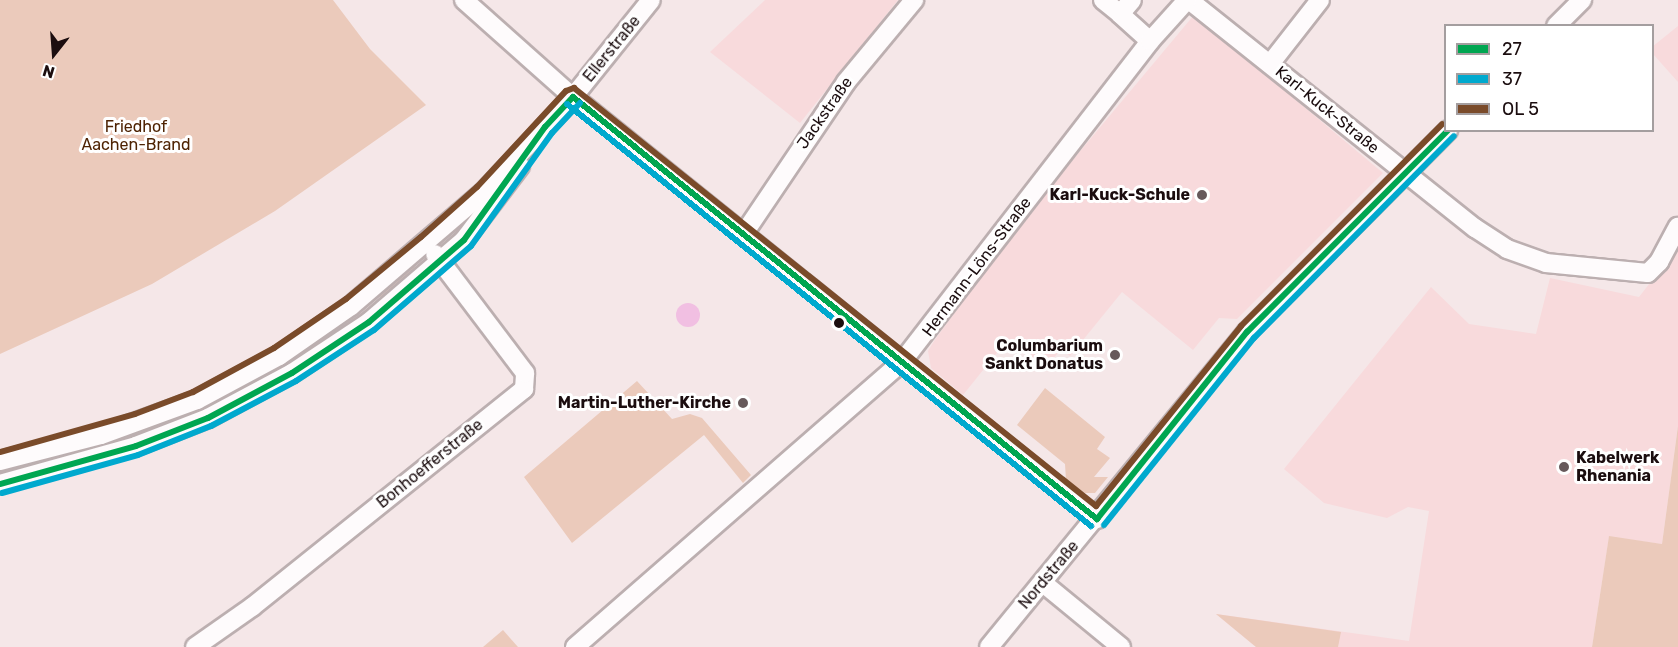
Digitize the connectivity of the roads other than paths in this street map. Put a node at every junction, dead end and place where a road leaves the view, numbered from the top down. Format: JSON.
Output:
{"nodes":[{"id":1,"x":464,"y":0,"type":"edge"},
{"id":2,"x":651,"y":0,"type":"edge"},
{"id":3,"x":914,"y":0,"type":"edge"},
{"id":4,"x":1103,"y":0,"type":"edge"},
{"id":5,"x":1132,"y":0,"type":"edge"},
{"id":6,"x":1188,"y":0,"type":"edge"},
{"id":7,"x":1320,"y":0,"type":"edge"},
{"id":8,"x":1582,"y":0,"type":"edge"},
{"id":9,"x":1120,"y":14,"type":"junction"},
{"id":10,"x":1558,"y":24,"type":"edge"},
{"id":11,"x":1150,"y":41,"type":"junction"},
{"id":12,"x":1270,"y":64,"type":"junction"},
{"id":13,"x":573,"y":97,"type":"junction"},
{"id":14,"x":545,"y":127,"type":"junction"},
{"id":15,"x":1446,"y":132,"type":"edge"},
{"id":16,"x":1406,"y":174,"type":"junction"},
{"id":17,"x":1678,"y":226,"type":"edge"},
{"id":18,"x":745,"y":232,"type":"junction"},
{"id":19,"x":427,"y":244,"type":"junction"},
{"id":20,"x":441,"y":261,"type":"junction"},
{"id":21,"x":902,"y":362,"type":"junction"},
{"id":22,"x":138,"y":423,"type":"junction"},
{"id":23,"x":145,"y":442,"type":"junction"},
{"id":24,"x":0,"y":460,"type":"edge"},
{"id":25,"x":0,"y":484,"type":"edge"},
{"id":26,"x":1097,"y":519,"type":"junction"},
{"id":27,"x":1043,"y":583,"type":"junction"},
{"id":28,"x":195,"y":647,"type":"edge"},
{"id":29,"x":575,"y":647,"type":"edge"},
{"id":30,"x":988,"y":647,"type":"edge"},
{"id":31,"x":1121,"y":647,"type":"edge"}],
"edges":[{"from":1,"to":13,"type":"street"},
{"from":2,"to":13,"type":"street","name":"Ellerstraße"},
{"from":3,"to":18,"type":"street","name":"Jackstraße"},
{"from":4,"to":9,"type":"street"},
{"from":5,"to":9,"type":"street"},
{"from":6,"to":11,"type":"street","name":"Hermann-Löns-Straße"},
{"from":6,"to":12,"type":"street","name":"Karl-Kuck-Straße"},
{"from":7,"to":12,"type":"street"},
{"from":8,"to":10,"type":"street"},
{"from":9,"to":11,"type":"street"},
{"from":11,"to":21,"type":"street","name":"Hermann-Löns-Straße"},
{"from":12,"to":16,"type":"street","name":"Karl-Kuck-Straße"},
{"from":13,"to":14,"type":"street","name":"Ellerstraße"},
{"from":13,"to":18,"type":"street"},
{"from":14,"to":19,"type":"street"},
{"from":14,"to":20,"type":"street"},
{"from":15,"to":16,"type":"street","name":"Nordstraße"},
{"from":16,"to":17,"type":"street","name":"Karl-Kuck-Straße"},
{"from":16,"to":26,"type":"street","name":"Nordstraße"},
{"from":18,"to":21,"type":"street"},
{"from":19,"to":20,"type":"street","name":"Bonhoefferstraße"},
{"from":19,"to":22,"type":"street"},
{"from":20,"to":23,"type":"street"},
{"from":20,"to":28,"type":"street","name":"Bonhoefferstraße"},
{"from":21,"to":26,"type":"street"},
{"from":21,"to":29,"type":"street","name":"Hermann-Löns-Straße"},
{"from":22,"to":23,"type":"street"},
{"from":22,"to":24,"type":"street"},
{"from":23,"to":25,"type":"street"},
{"from":26,"to":27,"type":"street","name":"Nordstraße"},
{"from":27,"to":30,"type":"street","name":"Nordstraße"},
{"from":27,"to":31,"type":"street"}]}
